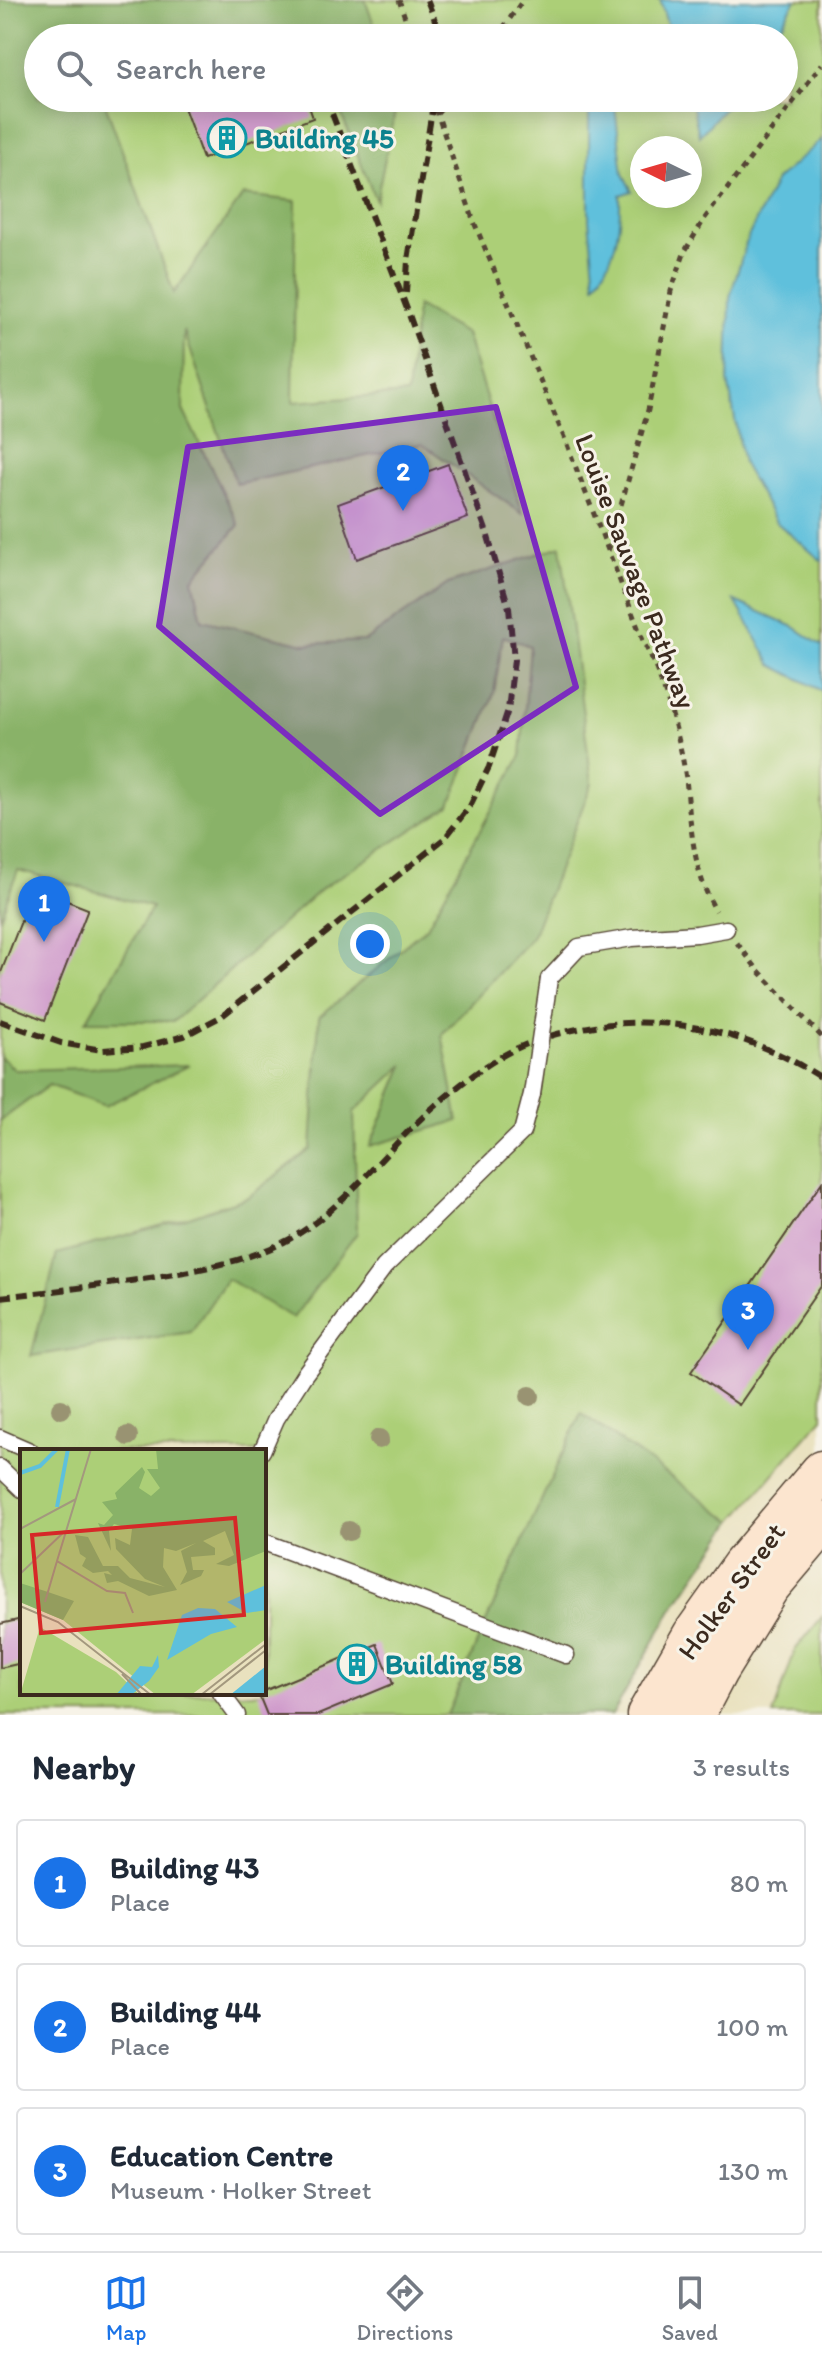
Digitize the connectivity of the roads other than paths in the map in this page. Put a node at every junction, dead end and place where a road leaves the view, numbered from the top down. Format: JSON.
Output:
{"nodes":[{"id":1,"x":726,"y":929,"type":"road end"},
{"id":2,"x":0,"y":1438,"type":"edge"},
{"id":3,"x":25,"y":1449,"type":"edge"},
{"id":4,"x":263,"y":1449,"type":"edge"},
{"id":5,"x":0,"y":1468,"type":"edge"},
{"id":6,"x":822,"y":1472,"type":"edge"},
{"id":7,"x":20,"y":1487,"type":"edge"},
{"id":8,"x":822,"y":1523,"type":"edge"},
{"id":9,"x":266,"y":1543,"type":"edge"},
{"id":10,"x":566,"y":1655,"type":"dead end"},
{"id":11,"x":222,"y":1695,"type":"edge"},
{"id":12,"x":237,"y":1715,"type":"edge"},
{"id":13,"x":648,"y":1715,"type":"edge"},
{"id":14,"x":693,"y":1715,"type":"edge"}],
"edges":[{"from":1,"to":4,"type":"lane","bridge":true},
{"from":2,"to":3,"type":"lane"},
{"from":5,"to":7,"type":"lane"},
{"from":6,"to":13,"type":"main road","name":"Holker Street"},
{"from":8,"to":14,"type":"main road","name":"Holker Street"},
{"from":9,"to":10,"type":"lane"},
{"from":11,"to":12,"type":"lane"}]}
